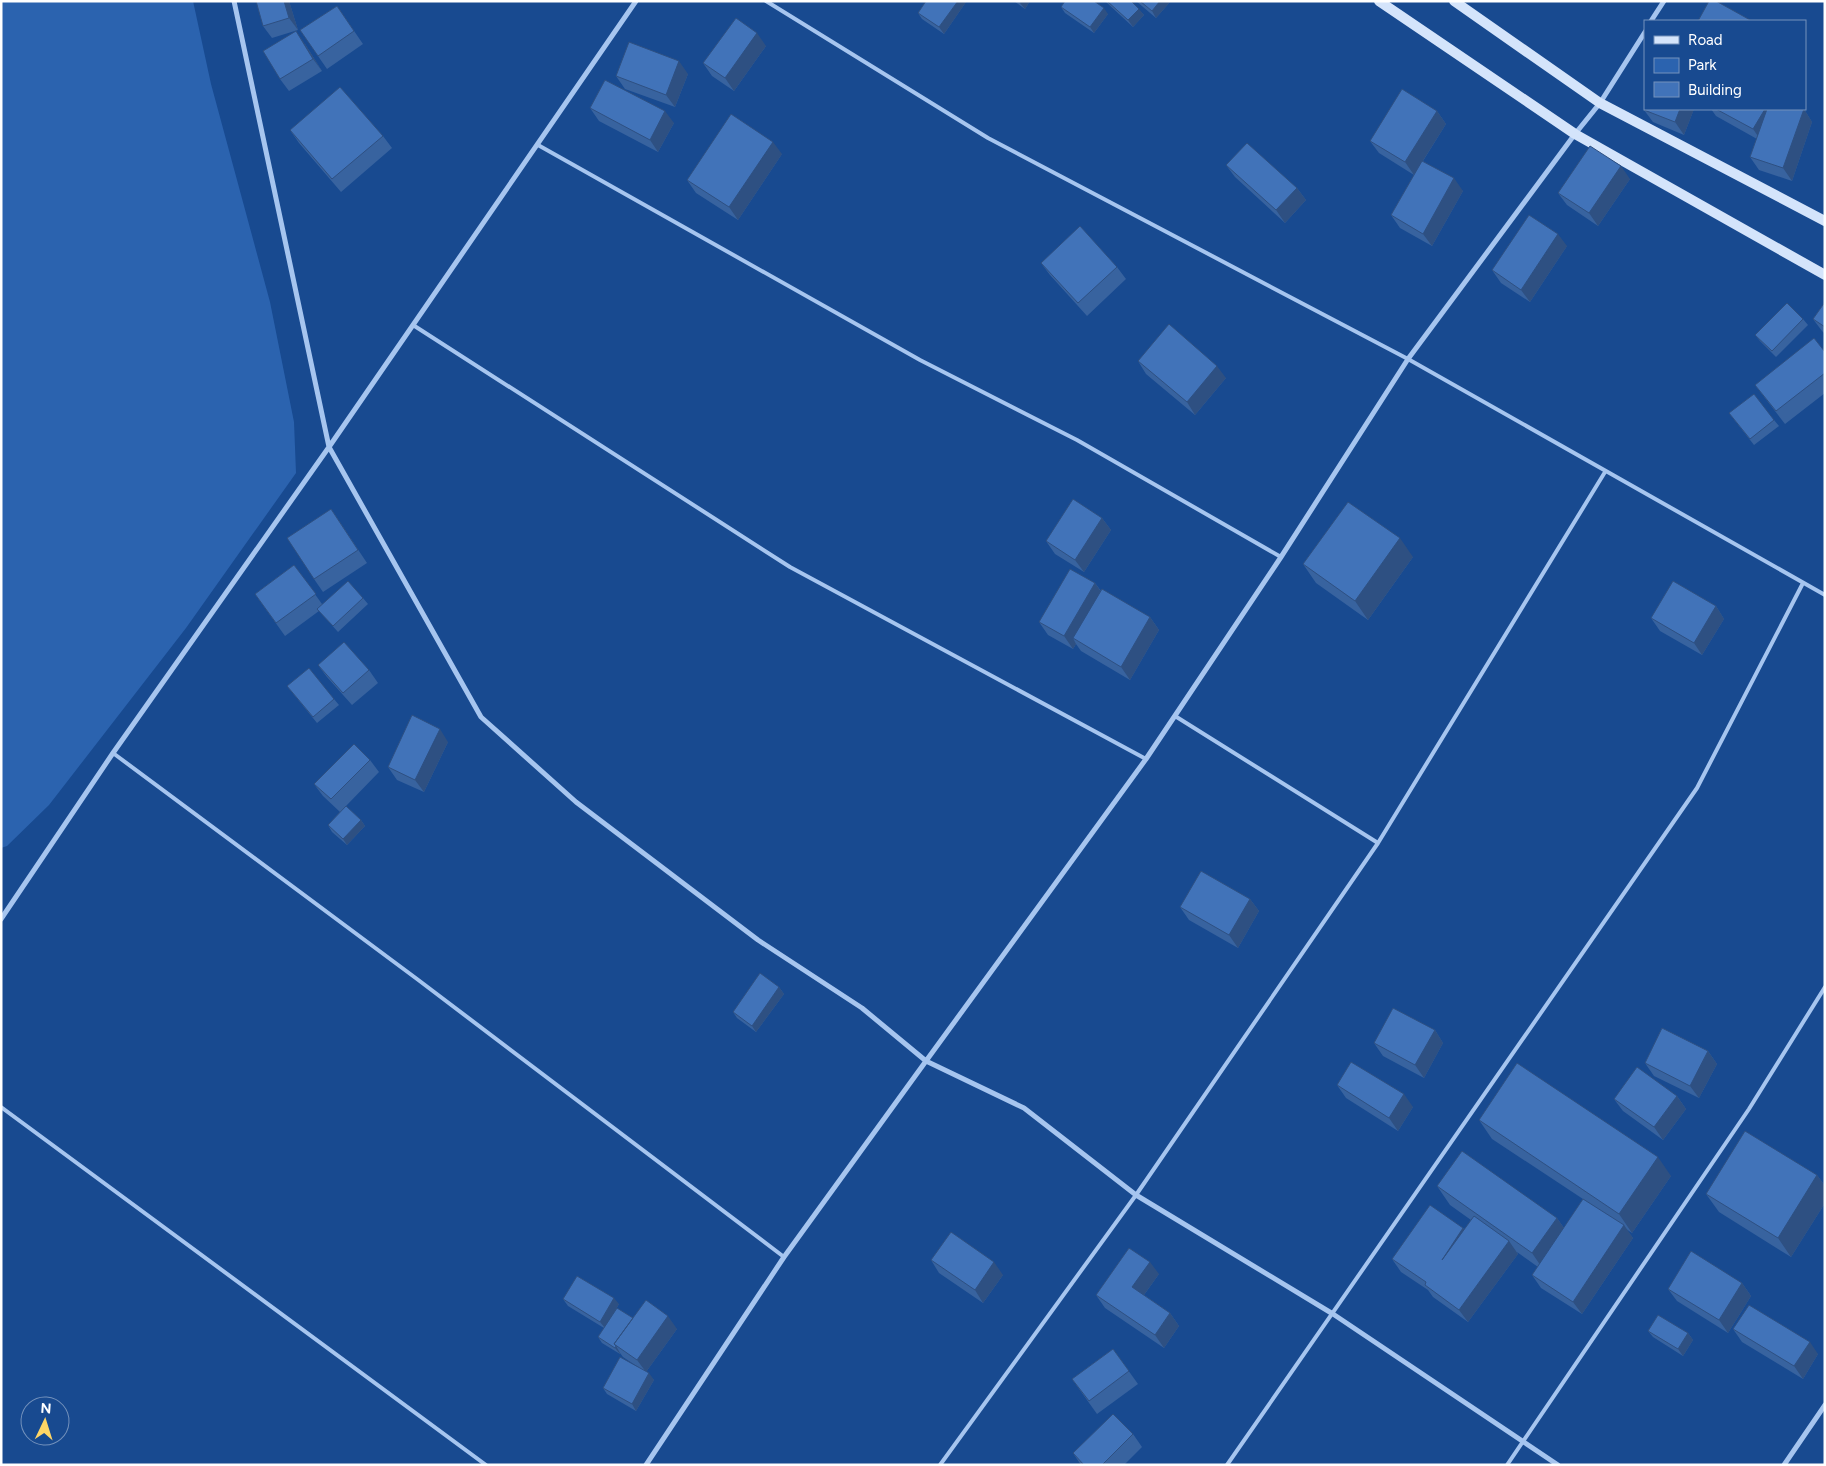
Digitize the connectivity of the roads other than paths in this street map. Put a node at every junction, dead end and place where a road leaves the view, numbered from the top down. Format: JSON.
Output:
{"nodes":[{"id":1,"x":234,"y":1,"type":"edge"},
{"id":2,"x":636,"y":1,"type":"edge"},
{"id":3,"x":766,"y":1,"type":"edge"},
{"id":4,"x":1379,"y":1,"type":"edge"},
{"id":5,"x":1454,"y":1,"type":"edge"},
{"id":6,"x":1664,"y":1,"type":"edge"},
{"id":7,"x":1652,"y":20,"type":"edge"},
{"id":8,"x":1644,"y":34,"type":"edge"},
{"id":9,"x":1600,"y":103,"type":"junction"},
{"id":10,"x":1575,"y":134,"type":"junction"},
{"id":11,"x":538,"y":145,"type":"junction"},
{"id":12,"x":1825,"y":222,"type":"edge"},
{"id":13,"x":1825,"y":275,"type":"edge"},
{"id":14,"x":413,"y":325,"type":"junction"},
{"id":15,"x":1408,"y":359,"type":"junction"},
{"id":16,"x":329,"y":447,"type":"junction"},
{"id":17,"x":1605,"y":472,"type":"junction"},
{"id":18,"x":1280,"y":557,"type":"junction"},
{"id":19,"x":1803,"y":583,"type":"junction"},
{"id":20,"x":1825,"y":595,"type":"edge"},
{"id":21,"x":1175,"y":716,"type":"junction"},
{"id":22,"x":112,"y":752,"type":"junction"},
{"id":23,"x":1146,"y":759,"type":"junction"},
{"id":24,"x":1378,"y":843,"type":"junction"},
{"id":25,"x":1,"y":919,"type":"edge"},
{"id":26,"x":1825,"y":987,"type":"edge"},
{"id":27,"x":926,"y":1061,"type":"junction"},
{"id":28,"x":1,"y":1107,"type":"edge"},
{"id":29,"x":1136,"y":1195,"type":"junction"},
{"id":30,"x":784,"y":1257,"type":"junction"},
{"id":31,"x":1333,"y":1314,"type":"junction"},
{"id":32,"x":1825,"y":1405,"type":"edge"},
{"id":33,"x":1522,"y":1440,"type":"junction"},
{"id":34,"x":486,"y":1465,"type":"edge"},
{"id":35,"x":646,"y":1465,"type":"edge"},
{"id":36,"x":940,"y":1465,"type":"edge"},
{"id":37,"x":1228,"y":1465,"type":"edge"},
{"id":38,"x":1507,"y":1465,"type":"edge"},
{"id":39,"x":1558,"y":1465,"type":"edge"},
{"id":40,"x":1784,"y":1465,"type":"edge"}],
"edges":[{"from":1,"to":16,"type":"street"},
{"from":2,"to":11,"type":"street"},
{"from":3,"to":15,"type":"lane"},
{"from":4,"to":10,"type":"main road"},
{"from":5,"to":9,"type":"main road"},
{"from":6,"to":7,"type":"street"},
{"from":8,"to":9,"type":"street"},
{"from":9,"to":10,"type":"street"},
{"from":9,"to":12,"type":"main road"},
{"from":10,"to":13,"type":"main road"},
{"from":10,"to":15,"type":"street"},
{"from":11,"to":14,"type":"street"},
{"from":11,"to":18,"type":"lane"},
{"from":14,"to":16,"type":"street"},
{"from":14,"to":23,"type":"lane"},
{"from":15,"to":17,"type":"lane"},
{"from":15,"to":18,"type":"street"},
{"from":16,"to":22,"type":"street"},
{"from":16,"to":27,"type":"street"},
{"from":17,"to":19,"type":"lane"},
{"from":17,"to":24,"type":"lane"},
{"from":18,"to":21,"type":"street"},
{"from":19,"to":20,"type":"lane"},
{"from":19,"to":31,"type":"lane"},
{"from":21,"to":23,"type":"street"},
{"from":21,"to":24,"type":"lane"},
{"from":22,"to":25,"type":"street"},
{"from":22,"to":30,"type":"lane"},
{"from":23,"to":27,"type":"street"},
{"from":24,"to":29,"type":"lane"},
{"from":26,"to":33,"type":"lane"},
{"from":27,"to":29,"type":"street"},
{"from":27,"to":30,"type":"street"},
{"from":28,"to":34,"type":"lane"},
{"from":29,"to":31,"type":"street"},
{"from":29,"to":36,"type":"lane"},
{"from":30,"to":35,"type":"street"},
{"from":31,"to":33,"type":"street"},
{"from":31,"to":37,"type":"lane"},
{"from":32,"to":40,"type":"street"},
{"from":33,"to":38,"type":"lane"},
{"from":33,"to":39,"type":"street"}]}
